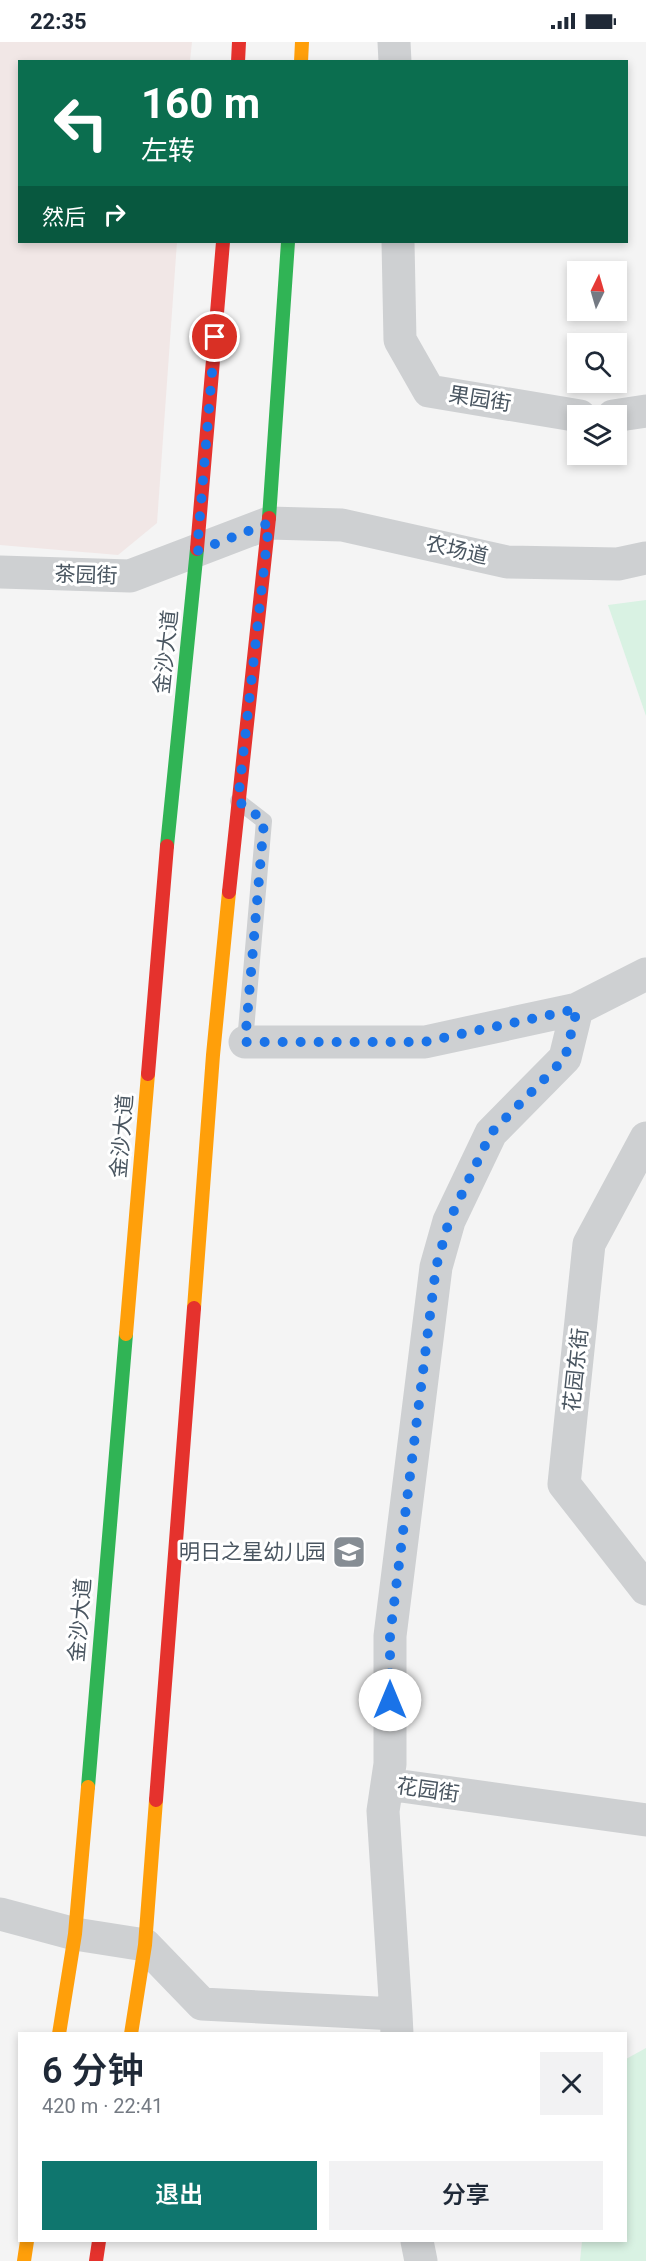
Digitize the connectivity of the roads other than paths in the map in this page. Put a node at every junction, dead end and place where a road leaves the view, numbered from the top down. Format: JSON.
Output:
{"nodes":[{"id":1,"x":239,"y":42,"type":"edge"},
{"id":2,"x":302,"y":42,"type":"edge"},
{"id":3,"x":394,"y":42,"type":"edge"},
{"id":4,"x":238,"y":60,"type":"edge"},
{"id":5,"x":301,"y":60,"type":"edge"},
{"id":6,"x":395,"y":60,"type":"edge"},
{"id":7,"x":223,"y":243,"type":"edge"},
{"id":8,"x":288,"y":243,"type":"edge"},
{"id":9,"x":398,"y":243,"type":"edge"},
{"id":10,"x":646,"y":411,"type":"edge"},
{"id":11,"x":567,"y":414,"type":"edge"},
{"id":12,"x":627,"y":414,"type":"edge"},
{"id":13,"x":269,"y":523,"type":"junction"},
{"id":14,"x":197,"y":551,"type":"junction"},
{"id":15,"x":646,"y":558,"type":"edge"},
{"id":16,"x":0,"y":572,"type":"edge"},
{"id":17,"x":238,"y":801,"type":"junction"},
{"id":18,"x":646,"y":974,"type":"edge"},
{"id":19,"x":577,"y":1009,"type":"junction"},
{"id":20,"x":245,"y":1042,"type":"joint"},
{"id":21,"x":646,"y":1138,"type":"edge"},
{"id":22,"x":646,"y":1589,"type":"edge"},
{"id":23,"x":387,"y":1784,"type":"junction"},
{"id":24,"x":646,"y":1820,"type":"edge"},
{"id":25,"x":0,"y":1914,"type":"edge"},
{"id":26,"x":75,"y":1934,"type":"junction"},
{"id":27,"x":145,"y":1945,"type":"junction"},
{"id":28,"x":396,"y":2024,"type":"edge"},
{"id":29,"x":59,"y":2032,"type":"edge"},
{"id":30,"x":131,"y":2032,"type":"edge"},
{"id":31,"x":27,"y":2242,"type":"edge"},
{"id":32,"x":99,"y":2242,"type":"edge"},
{"id":33,"x":417,"y":2242,"type":"edge"},
{"id":34,"x":24,"y":2261,"type":"edge"},
{"id":35,"x":96,"y":2261,"type":"edge"},
{"id":36,"x":421,"y":2261,"type":"edge"}],
"edges":[{"from":1,"to":4,"type":"main road"},
{"from":2,"to":5,"type":"main road"},
{"from":3,"to":6,"type":"street"},
{"from":7,"to":14,"type":"main road","name":"金沙大道"},
{"from":8,"to":13,"type":"main road"},
{"from":9,"to":11,"type":"street","name":"果园街"},
{"from":10,"to":12,"type":"street"},
{"from":13,"to":14,"type":"street","name":"茶园街"},
{"from":13,"to":15,"type":"street","name":"农场道"},
{"from":13,"to":17,"type":"main road"},
{"from":14,"to":16,"type":"street","name":"茶园街"},
{"from":14,"to":26,"type":"main road","name":"金沙大道"},
{"from":17,"to":20,"type":"lane"},
{"from":17,"to":27,"type":"main road"},
{"from":18,"to":19,"type":"street"},
{"from":19,"to":20,"type":"street"},
{"from":19,"to":23,"type":"street","name":"花园街"},
{"from":21,"to":22,"type":"street","name":"花园东街"},
{"from":23,"to":24,"type":"street","name":"花园街"},
{"from":23,"to":28,"type":"street"},
{"from":25,"to":26,"type":"street"},
{"from":26,"to":27,"type":"street"},
{"from":26,"to":29,"type":"main road","name":"金沙大道"},
{"from":27,"to":28,"type":"street"},
{"from":27,"to":30,"type":"main road"},
{"from":31,"to":34,"type":"main road"},
{"from":32,"to":35,"type":"main road"},
{"from":33,"to":36,"type":"street"}]}
